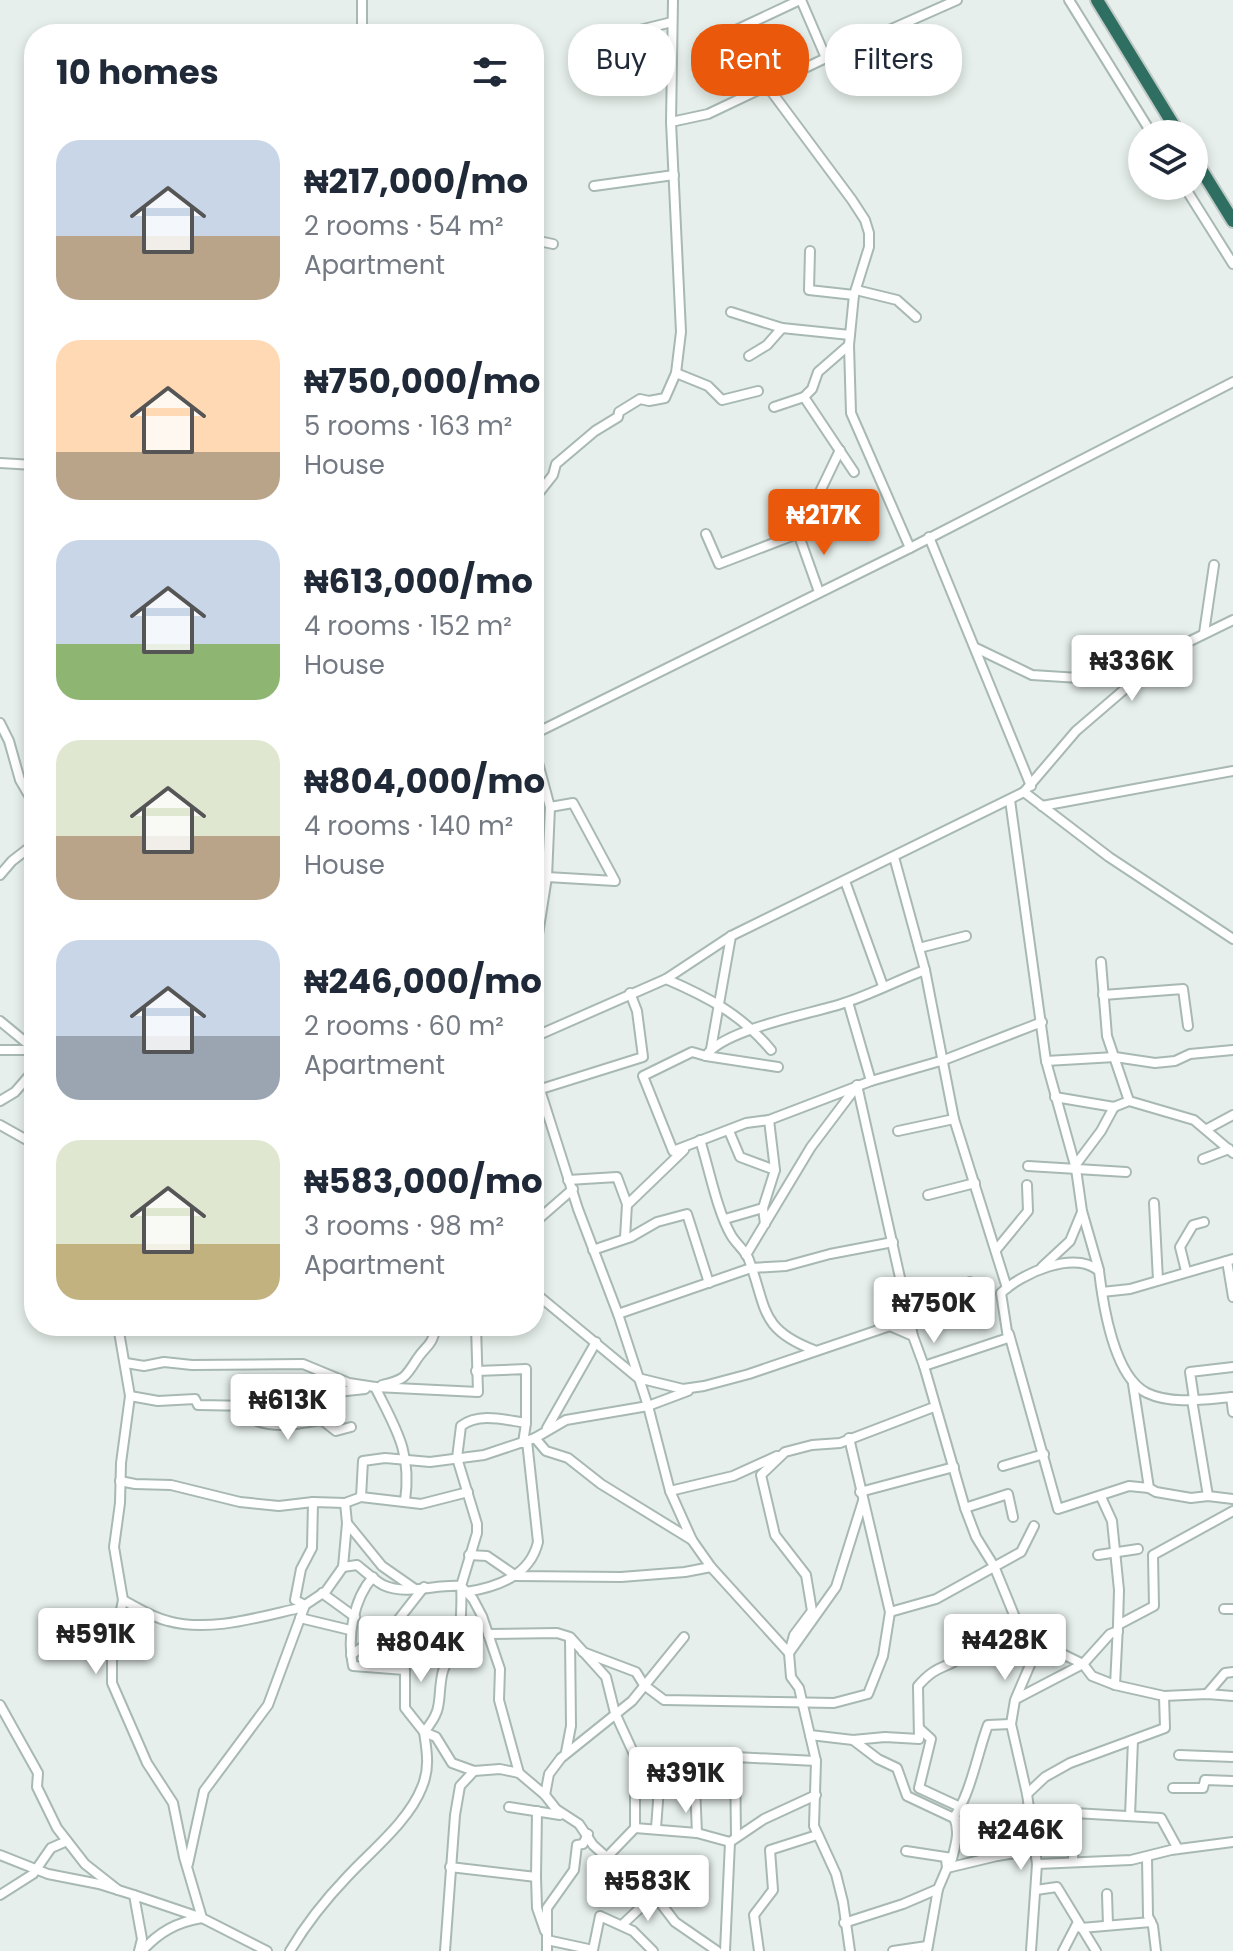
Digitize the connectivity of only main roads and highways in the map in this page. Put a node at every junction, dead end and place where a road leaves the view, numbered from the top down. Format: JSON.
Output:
{"nodes":[{"id":1,"x":1097,"y":0,"type":"edge"},
{"id":2,"x":1170,"y":120,"type":"edge"},
{"id":3,"x":1208,"y":181,"type":"edge"},
{"id":4,"x":1233,"y":221,"type":"edge"}],
"edges":[{"from":1,"to":2,"type":"highway"},
{"from":3,"to":4,"type":"highway"}]}
